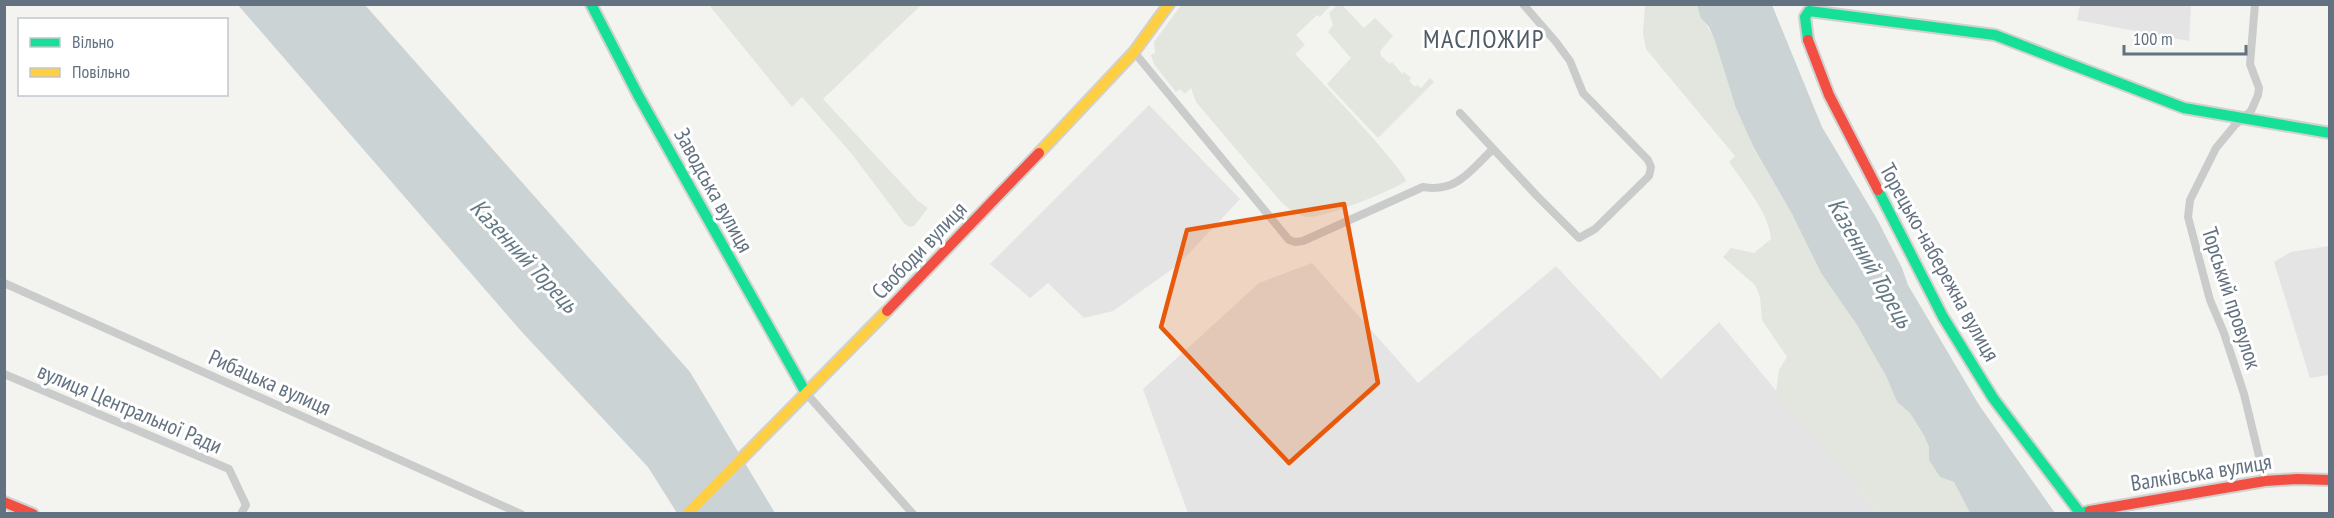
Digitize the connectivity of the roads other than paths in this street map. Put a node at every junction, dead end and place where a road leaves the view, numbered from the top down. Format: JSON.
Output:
{"nodes":[{"id":1,"x":591,"y":4,"type":"edge"},
{"id":2,"x":1168,"y":4,"type":"edge"},
{"id":3,"x":1523,"y":4,"type":"edge"},
{"id":4,"x":2255,"y":4,"type":"edge"},
{"id":5,"x":1134,"y":52,"type":"junction"},
{"id":6,"x":1460,"y":113,"type":"dead end"},
{"id":7,"x":2244,"y":118,"type":"junction"},
{"id":8,"x":2330,"y":133,"type":"edge"},
{"id":9,"x":1493,"y":149,"type":"junction"},
{"id":10,"x":4,"y":283,"type":"edge"},
{"id":11,"x":4,"y":375,"type":"edge"},
{"id":12,"x":806,"y":393,"type":"junction"},
{"id":13,"x":2330,"y":480,"type":"edge"},
{"id":14,"x":2265,"y":481,"type":"junction"},
{"id":15,"x":4,"y":501,"type":"edge"},
{"id":16,"x":33,"y":513,"type":"edge"},
{"id":17,"x":241,"y":513,"type":"edge"},
{"id":18,"x":521,"y":513,"type":"edge"},
{"id":19,"x":687,"y":513,"type":"edge"},
{"id":20,"x":913,"y":513,"type":"edge"},
{"id":21,"x":2080,"y":513,"type":"edge"}],
"edges":[{"from":1,"to":12,"type":"street","name":"Заводська вулиця"},
{"from":2,"to":5,"type":"street","name":"Свободи вулиця"},
{"from":3,"to":9,"type":"street"},
{"from":4,"to":7,"type":"street","name":"Торський провулок"},
{"from":5,"to":9,"type":"street"},
{"from":5,"to":12,"type":"street","name":"Свободи вулиця"},
{"from":6,"to":9,"type":"street"},
{"from":7,"to":8,"type":"street"},
{"from":7,"to":14,"type":"street","name":"Торський провулок"},
{"from":7,"to":21,"type":"street","name":"Торецько-набережна вулиця"},
{"from":10,"to":18,"type":"street","name":"Рибацька вулиця"},
{"from":11,"to":17,"type":"street","name":"вулиця Центральної Ради"},
{"from":12,"to":19,"type":"street","name":"Свободи вулиця"},
{"from":12,"to":20,"type":"street"},
{"from":13,"to":14,"type":"street","name":"Валківська вулиця"},
{"from":14,"to":21,"type":"street","name":"Валківська вулиця"},
{"from":15,"to":16,"type":"street"}]}
